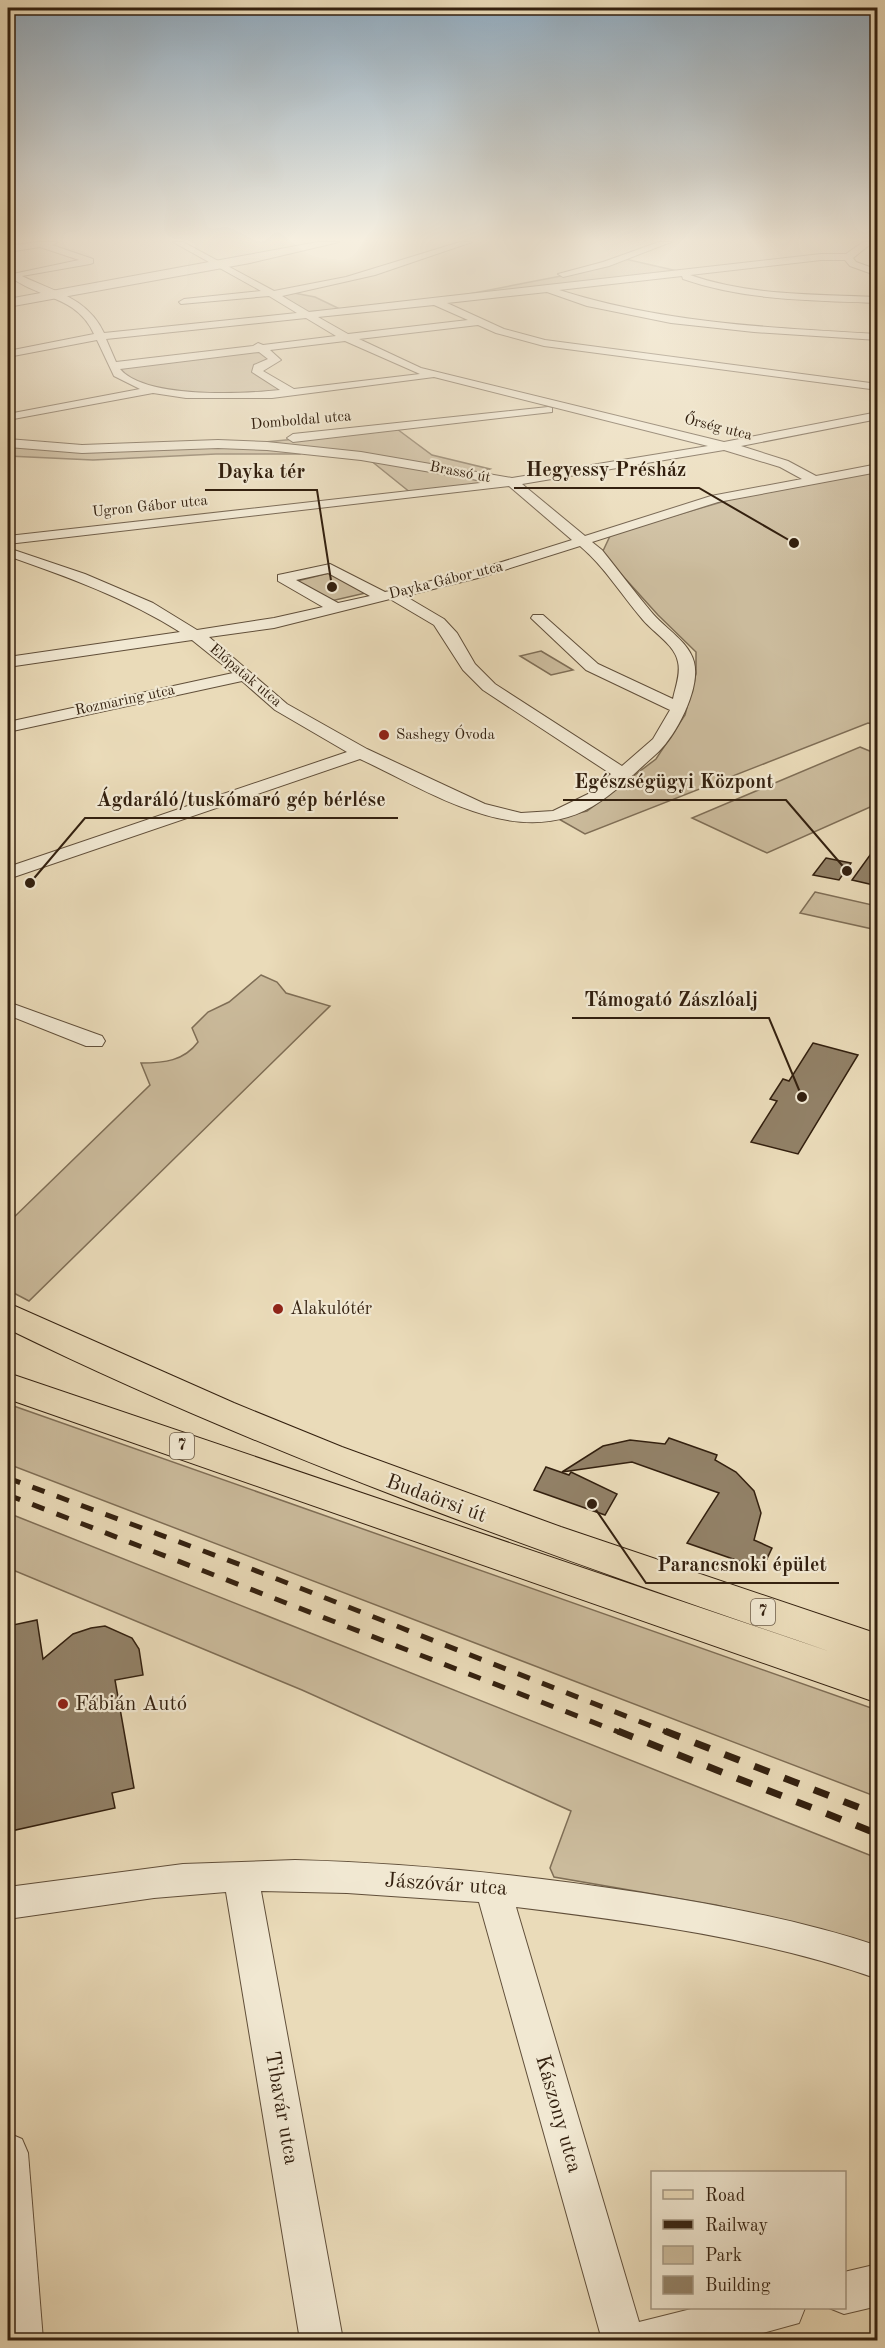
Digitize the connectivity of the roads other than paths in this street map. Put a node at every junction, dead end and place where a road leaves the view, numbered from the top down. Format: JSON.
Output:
{"nodes":[{"id":1,"x":108,"y":352,"type":"edge"},
{"id":2,"x":231,"y":352,"type":"edge"},
{"id":3,"x":265,"y":352,"type":"edge"},
{"id":4,"x":375,"y":352,"type":"edge"},
{"id":5,"x":598,"y":352,"type":"edge"},
{"id":6,"x":114,"y":366,"type":"junction"},
{"id":7,"x":435,"y":376,"type":"junction"},
{"id":8,"x":878,"y":387,"type":"edge"},
{"id":9,"x":154,"y":390,"type":"junction"},
{"id":10,"x":291,"y":392,"type":"junction"},
{"id":11,"x":565,"y":408,"type":"junction"},
{"id":12,"x":878,"y":415,"type":"edge"},
{"id":13,"x":8,"y":417,"type":"edge"},
{"id":14,"x":8,"y":443,"type":"edge"},
{"id":15,"x":218,"y":444,"type":"junction"},
{"id":16,"x":725,"y":447,"type":"junction"},
{"id":17,"x":8,"y":453,"type":"edge"},
{"id":18,"x":878,"y":468,"type":"edge"},
{"id":19,"x":812,"y":478,"type":"junction"},
{"id":20,"x":511,"y":482,"type":"junction"},
{"id":21,"x":583,"y":539,"type":"junction"},
{"id":22,"x":8,"y":540,"type":"edge"},
{"id":23,"x":8,"y":552,"type":"edge"},
{"id":24,"x":388,"y":596,"type":"junction"},
{"id":25,"x":337,"y":609,"type":"junction"},
{"id":26,"x":538,"y":618,"type":"dead end"},
{"id":27,"x":197,"y":636,"type":"junction"},
{"id":28,"x":8,"y":662,"type":"edge"},
{"id":29,"x":243,"y":676,"type":"junction"},
{"id":30,"x":679,"y":708,"type":"junction"},
{"id":31,"x":8,"y":727,"type":"edge"},
{"id":32,"x":361,"y":753,"type":"junction"},
{"id":33,"x":624,"y":775,"type":"junction"},
{"id":34,"x":479,"y":808,"type":"joint"},
{"id":35,"x":8,"y":872,"type":"edge"},
{"id":36,"x":8,"y":1008,"type":"edge"},
{"id":37,"x":94,"y":1041,"type":"dead end"},
{"id":38,"x":8,"y":1315,"type":"edge"},
{"id":39,"x":8,"y":1386,"type":"edge"},
{"id":40,"x":878,"y":1651,"type":"edge"},
{"id":41,"x":878,"y":1686,"type":"edge"},
{"id":42,"x":241,"y":1876,"type":"junction"},
{"id":43,"x":492,"y":1887,"type":"junction"},
{"id":44,"x":8,"y":1903,"type":"edge"},
{"id":45,"x":878,"y":1964,"type":"edge"},
{"id":46,"x":8,"y":2154,"type":"edge"},
{"id":47,"x":878,"y":2285,"type":"edge"},
{"id":48,"x":846,"y":2293,"type":"edge"},
{"id":49,"x":776,"y":2309,"type":"edge"},
{"id":50,"x":22,"y":2340,"type":"edge"},
{"id":51,"x":321,"y":2340,"type":"edge"},
{"id":52,"x":623,"y":2340,"type":"edge"},
{"id":53,"x":648,"y":2340,"type":"edge"}],
"edges":[{"from":1,"to":6,"type":"street"},
{"from":2,"to":6,"type":"street"},
{"from":3,"to":10,"type":"street"},
{"from":4,"to":7,"type":"street","name":"Őrség utca"},
{"from":5,"to":8,"type":"street"},
{"from":6,"to":9,"type":"street"},
{"from":7,"to":10,"type":"street"},
{"from":7,"to":11,"type":"street","name":"Őrség utca"},
{"from":9,"to":10,"type":"street"},
{"from":9,"to":13,"type":"street"},
{"from":11,"to":15,"type":"street","name":"Domboldal utca"},
{"from":11,"to":16,"type":"street","name":"Őrség utca"},
{"from":12,"to":16,"type":"street","name":"Ugron Gábor utca"},
{"from":14,"to":15,"type":"street","name":"Brassó út"},
{"from":15,"to":17,"type":"street","name":"Brassó út"},
{"from":15,"to":20,"type":"street","name":"Brassó út"},
{"from":16,"to":19,"type":"street","name":"Őrség utca"},
{"from":16,"to":20,"type":"street","name":"Ugron Gábor utca"},
{"from":18,"to":19,"type":"street","name":"Dayka Gábor utca"},
{"from":19,"to":21,"type":"street","name":"Dayka Gábor utca"},
{"from":20,"to":21,"type":"street","name":"Brassó út"},
{"from":20,"to":22,"type":"street","name":"Ugron Gábor utca"},
{"from":21,"to":24,"type":"street","name":"Dayka Gábor utca"},
{"from":21,"to":30,"type":"street","name":"Brassó út"},
{"from":23,"to":27,"type":"street","name":"Előpatak utca"},
{"from":24,"to":25,"type":"street","name":"Dayka Gábor utca"},
{"from":24,"to":25,"type":"street"},
{"from":24,"to":33,"type":"street"},
{"from":25,"to":27,"type":"street","name":"Dayka Gábor utca"},
{"from":26,"to":30,"type":"street"},
{"from":27,"to":28,"type":"street","name":"Dayka Gábor utca"},
{"from":27,"to":29,"type":"street","name":"Előpatak utca"},
{"from":29,"to":31,"type":"street","name":"Rozmaring utca"},
{"from":29,"to":32,"type":"street","name":"Előpatak utca"},
{"from":30,"to":33,"type":"street","name":"Brassó út"},
{"from":32,"to":34,"type":"street","name":"Előpatak utca"},
{"from":32,"to":35,"type":"street"},
{"from":33,"to":34,"type":"street","name":"Brassó út"},
{"from":36,"to":37,"type":"street"},
{"from":38,"to":40,"type":"main road","name":"Budaörsi út","number":"7"},
{"from":39,"to":41,"type":"main road","name":"Budaörsi út","number":"7"},
{"from":42,"to":43,"type":"street","name":"Jászóvár utca"},
{"from":42,"to":44,"type":"street","name":"Jászóvár utca"},
{"from":42,"to":51,"type":"street","name":"Tibavár utca"},
{"from":43,"to":45,"type":"street","name":"Jászóvár utca"},
{"from":43,"to":52,"type":"street","name":"Kászony utca"},
{"from":46,"to":50,"type":"street"},
{"from":47,"to":48,"type":"street"},
{"from":49,"to":53,"type":"street"}]}
